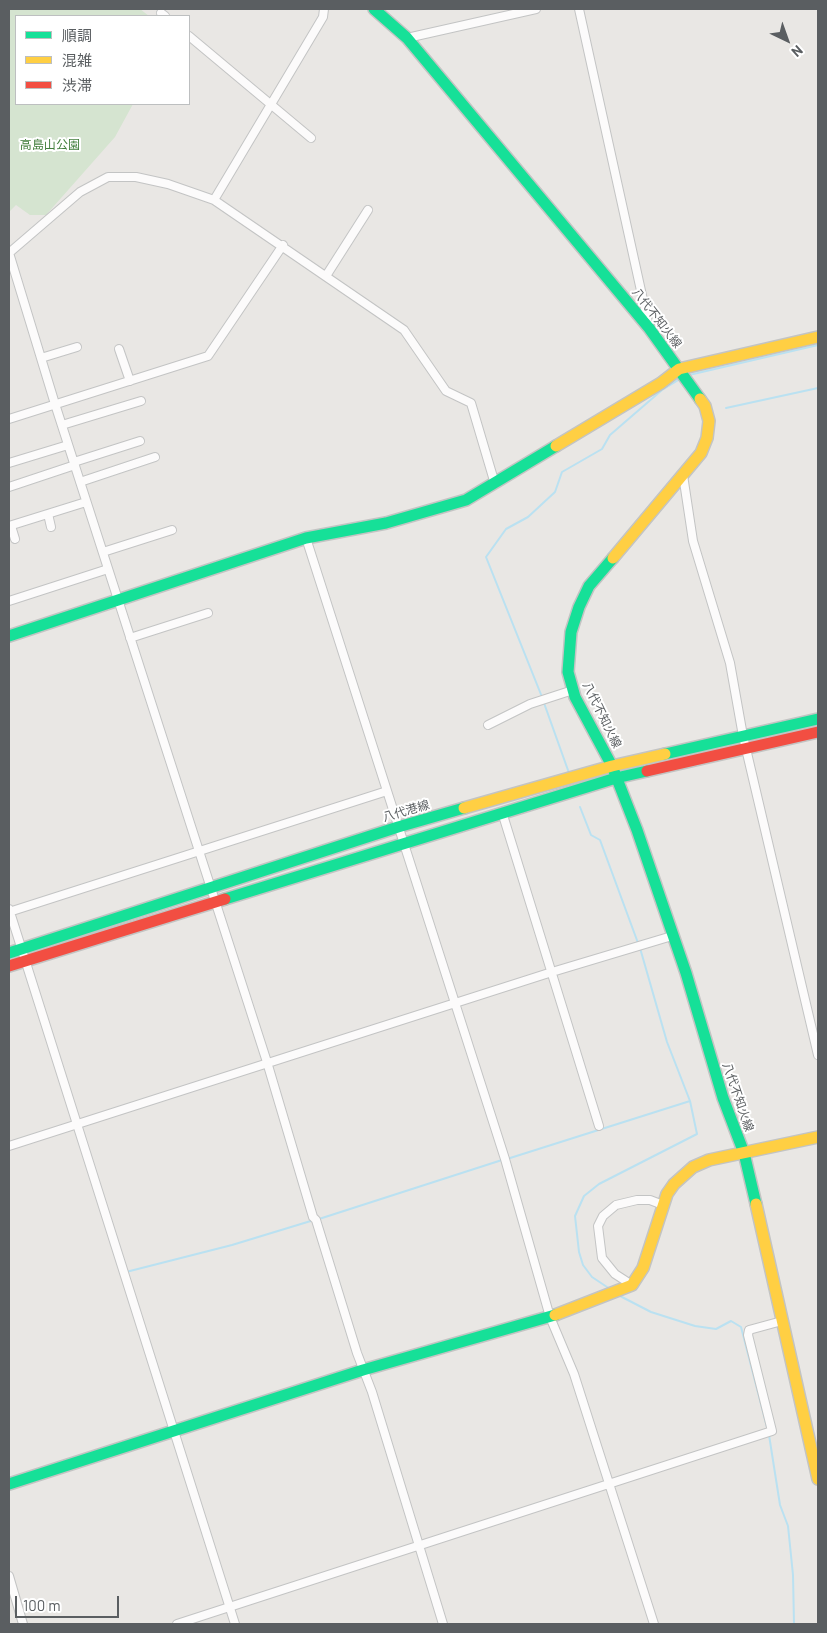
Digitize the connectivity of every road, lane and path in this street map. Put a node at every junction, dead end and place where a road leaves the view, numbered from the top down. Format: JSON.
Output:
{"nodes":[{"id":1,"x":324,"y":9,"type":"edge"},
{"id":2,"x":374,"y":9,"type":"edge"},
{"id":3,"x":536,"y":9,"type":"edge"},
{"id":4,"x":579,"y":9,"type":"edge"},
{"id":5,"x":190,"y":37,"type":"edge"},
{"id":6,"x":407,"y":38,"type":"junction"},
{"id":7,"x":270,"y":104,"type":"junction"},
{"id":8,"x":311,"y":138,"type":"dead end"},
{"id":9,"x":214,"y":200,"type":"junction"},
{"id":10,"x":368,"y":210,"type":"dead end"},
{"id":11,"x":282,"y":245,"type":"junction"},
{"id":12,"x":9,"y":253,"type":"edge"},
{"id":13,"x":326,"y":276,"type":"junction"},
{"id":14,"x":649,"y":328,"type":"junction"},
{"id":15,"x":818,"y":337,"type":"edge"},
{"id":16,"x":77,"y":347,"type":"dead end"},
{"id":17,"x":119,"y":349,"type":"dead end"},
{"id":18,"x":41,"y":358,"type":"junction"},
{"id":19,"x":681,"y":372,"type":"junction"},
{"id":20,"x":130,"y":380,"type":"junction"},
{"id":21,"x":141,"y":401,"type":"dead end"},
{"id":22,"x":55,"y":404,"type":"junction"},
{"id":23,"x":9,"y":418,"type":"edge"},
{"id":24,"x":62,"y":425,"type":"junction"},
{"id":25,"x":140,"y":441,"type":"dead end"},
{"id":26,"x":68,"y":445,"type":"junction"},
{"id":27,"x":155,"y":457,"type":"dead end"},
{"id":28,"x":9,"y":463,"type":"edge"},
{"id":29,"x":74,"y":463,"type":"junction"},
{"id":30,"x":683,"y":475,"type":"junction"},
{"id":31,"x":80,"y":482,"type":"junction"},
{"id":32,"x":494,"y":484,"type":"junction"},
{"id":33,"x":9,"y":487,"type":"edge"},
{"id":34,"x":86,"y":502,"type":"junction"},
{"id":35,"x":48,"y":514,"type":"junction"},
{"id":36,"x":10,"y":526,"type":"edge"},
{"id":37,"x":51,"y":527,"type":"dead end"},
{"id":38,"x":172,"y":530,"type":"dead end"},
{"id":39,"x":306,"y":538,"type":"junction"},
{"id":40,"x":16,"y":539,"type":"dead end"},
{"id":41,"x":103,"y":552,"type":"junction"},
{"id":42,"x":108,"y":569,"type":"junction"},
{"id":43,"x":9,"y":601,"type":"edge"},
{"id":44,"x":118,"y":601,"type":"junction"},
{"id":45,"x":208,"y":613,"type":"dead end"},
{"id":46,"x":9,"y":636,"type":"edge"},
{"id":47,"x":130,"y":638,"type":"junction"},
{"id":48,"x":573,"y":690,"type":"junction"},
{"id":49,"x":818,"y":719,"type":"edge"},
{"id":50,"x":488,"y":725,"type":"dead end"},
{"id":51,"x":818,"y":732,"type":"edge"},
{"id":52,"x":743,"y":736,"type":"junction"},
{"id":53,"x":746,"y":749,"type":"junction"},
{"id":54,"x":614,"y":772,"type":"junction"},
{"id":55,"x":387,"y":791,"type":"junction"},
{"id":56,"x":502,"y":812,"type":"junction"},
{"id":57,"x":398,"y":827,"type":"junction"},
{"id":58,"x":404,"y":845,"type":"junction"},
{"id":59,"x":199,"y":851,"type":"junction"},
{"id":60,"x":211,"y":888,"type":"junction"},
{"id":61,"x":215,"y":901,"type":"junction"},
{"id":62,"x":9,"y":911,"type":"edge"},
{"id":63,"x":672,"y":936,"type":"junction"},
{"id":64,"x":22,"y":949,"type":"junction"},
{"id":65,"x":9,"y":953,"type":"edge"},
{"id":66,"x":25,"y":961,"type":"junction"},
{"id":67,"x":9,"y":966,"type":"edge"},
{"id":68,"x":552,"y":972,"type":"junction"},
{"id":69,"x":456,"y":1004,"type":"junction"},
{"id":70,"x":818,"y":1054,"type":"edge"},
{"id":71,"x":267,"y":1062,"type":"junction"},
{"id":72,"x":78,"y":1125,"type":"junction"},
{"id":73,"x":599,"y":1126,"type":"dead end"},
{"id":74,"x":818,"y":1137,"type":"edge"},
{"id":75,"x":9,"y":1146,"type":"edge"},
{"id":76,"x":744,"y":1153,"type":"junction"},
{"id":77,"x":663,"y":1205,"type":"junction"},
{"id":78,"x":626,"y":1288,"type":"junction"},
{"id":79,"x":550,"y":1318,"type":"junction"},
{"id":80,"x":782,"y":1321,"type":"junction"},
{"id":81,"x":362,"y":1370,"type":"junction"},
{"id":82,"x":175,"y":1432,"type":"junction"},
{"id":83,"x":818,"y":1479,"type":"edge"},
{"id":84,"x":9,"y":1484,"type":"edge"},
{"id":85,"x":610,"y":1484,"type":"junction"},
{"id":86,"x":420,"y":1545,"type":"junction"},
{"id":87,"x":9,"y":1576,"type":"edge"},
{"id":88,"x":229,"y":1606,"type":"junction"},
{"id":89,"x":23,"y":1624,"type":"edge"},
{"id":90,"x":177,"y":1624,"type":"edge"},
{"id":91,"x":236,"y":1624,"type":"edge"},
{"id":92,"x":443,"y":1624,"type":"edge"},
{"id":93,"x":654,"y":1624,"type":"edge"}],
"edges":[{"from":1,"to":7,"type":"street"},
{"from":2,"to":6,"type":"main road","name":"八代不知火線"},
{"from":3,"to":6,"type":"street"},
{"from":4,"to":14,"type":"street"},
{"from":5,"to":7,"type":"street"},
{"from":6,"to":14,"type":"main road","name":"八代不知火線"},
{"from":7,"to":8,"type":"street"},
{"from":7,"to":9,"type":"street"},
{"from":9,"to":11,"type":"street"},
{"from":9,"to":12,"type":"street"},
{"from":10,"to":13,"type":"street"},
{"from":11,"to":13,"type":"street"},
{"from":11,"to":20,"type":"street"},
{"from":12,"to":18,"type":"street"},
{"from":13,"to":32,"type":"street"},
{"from":14,"to":19,"type":"main road","name":"八代不知火線"},
{"from":15,"to":19,"type":"main road"},
{"from":16,"to":18,"type":"street"},
{"from":17,"to":20,"type":"street"},
{"from":18,"to":22,"type":"street"},
{"from":19,"to":30,"type":"main road","name":"八代不知火線"},
{"from":19,"to":32,"type":"main road"},
{"from":20,"to":22,"type":"street"},
{"from":21,"to":24,"type":"street"},
{"from":22,"to":23,"type":"street"},
{"from":22,"to":24,"type":"street"},
{"from":24,"to":26,"type":"street"},
{"from":25,"to":29,"type":"street"},
{"from":26,"to":28,"type":"street"},
{"from":26,"to":29,"type":"street"},
{"from":27,"to":31,"type":"street"},
{"from":29,"to":31,"type":"street"},
{"from":29,"to":33,"type":"street"},
{"from":30,"to":48,"type":"main road","name":"八代不知火線"},
{"from":30,"to":52,"type":"street"},
{"from":31,"to":34,"type":"street"},
{"from":32,"to":39,"type":"main road"},
{"from":34,"to":35,"type":"street"},
{"from":34,"to":41,"type":"street"},
{"from":35,"to":36,"type":"street"},
{"from":35,"to":37,"type":"street"},
{"from":36,"to":40,"type":"street"},
{"from":38,"to":41,"type":"street"},
{"from":39,"to":44,"type":"main road"},
{"from":39,"to":55,"type":"street"},
{"from":41,"to":42,"type":"street"},
{"from":42,"to":43,"type":"street"},
{"from":42,"to":44,"type":"street"},
{"from":44,"to":46,"type":"main road"},
{"from":44,"to":47,"type":"street"},
{"from":45,"to":47,"type":"street"},
{"from":47,"to":59,"type":"street"},
{"from":48,"to":50,"type":"street"},
{"from":48,"to":54,"type":"main road","name":"八代不知火線"},
{"from":49,"to":52,"type":"main road","name":"八代港線"},
{"from":51,"to":53,"type":"main road","name":"八代港線"},
{"from":52,"to":53,"type":"street"},
{"from":52,"to":54,"type":"main road","name":"八代港線"},
{"from":53,"to":54,"type":"main road","name":"八代港線"},
{"from":53,"to":70,"type":"street"},
{"from":54,"to":56,"type":"main road","name":"八代港線"},
{"from":54,"to":57,"type":"main road","name":"八代港線"},
{"from":54,"to":63,"type":"main road","name":"八代不知火線"},
{"from":55,"to":57,"type":"street"},
{"from":55,"to":59,"type":"street"},
{"from":56,"to":58,"type":"main road","name":"八代港線"},
{"from":56,"to":68,"type":"street"},
{"from":57,"to":58,"type":"street"},
{"from":57,"to":60,"type":"main road","name":"八代港線"},
{"from":58,"to":61,"type":"main road","name":"八代港線"},
{"from":58,"to":69,"type":"street"},
{"from":59,"to":60,"type":"street"},
{"from":59,"to":62,"type":"street"},
{"from":60,"to":61,"type":"street"},
{"from":60,"to":64,"type":"main road","name":"八代港線"},
{"from":61,"to":66,"type":"main road","name":"八代港線"},
{"from":61,"to":71,"type":"street"},
{"from":62,"to":64,"type":"street"},
{"from":63,"to":68,"type":"street"},
{"from":63,"to":76,"type":"main road","name":"八代不知火線"},
{"from":64,"to":65,"type":"main road","name":"八代港線"},
{"from":64,"to":66,"type":"street"},
{"from":66,"to":67,"type":"main road","name":"八代港線"},
{"from":66,"to":72,"type":"street"},
{"from":68,"to":69,"type":"street"},
{"from":68,"to":73,"type":"street"},
{"from":69,"to":71,"type":"street"},
{"from":69,"to":79,"type":"street"},
{"from":71,"to":72,"type":"street"},
{"from":71,"to":81,"type":"street"},
{"from":72,"to":75,"type":"street"},
{"from":72,"to":82,"type":"street"},
{"from":74,"to":76,"type":"main road"},
{"from":76,"to":77,"type":"main road"},
{"from":76,"to":80,"type":"main road","name":"八代不知火線"},
{"from":77,"to":78,"type":"main road"},
{"from":77,"to":78,"type":"street"},
{"from":78,"to":79,"type":"main road"},
{"from":79,"to":81,"type":"main road"},
{"from":79,"to":85,"type":"street"},
{"from":80,"to":83,"type":"main road","name":"八代不知火線"},
{"from":80,"to":85,"type":"street"},
{"from":81,"to":82,"type":"main road"},
{"from":81,"to":86,"type":"street"},
{"from":82,"to":84,"type":"main road"},
{"from":82,"to":88,"type":"street"},
{"from":85,"to":86,"type":"street"},
{"from":85,"to":93,"type":"street"},
{"from":86,"to":88,"type":"street"},
{"from":86,"to":92,"type":"street"},
{"from":87,"to":89,"type":"street"},
{"from":88,"to":90,"type":"street"},
{"from":88,"to":91,"type":"street"}]}
